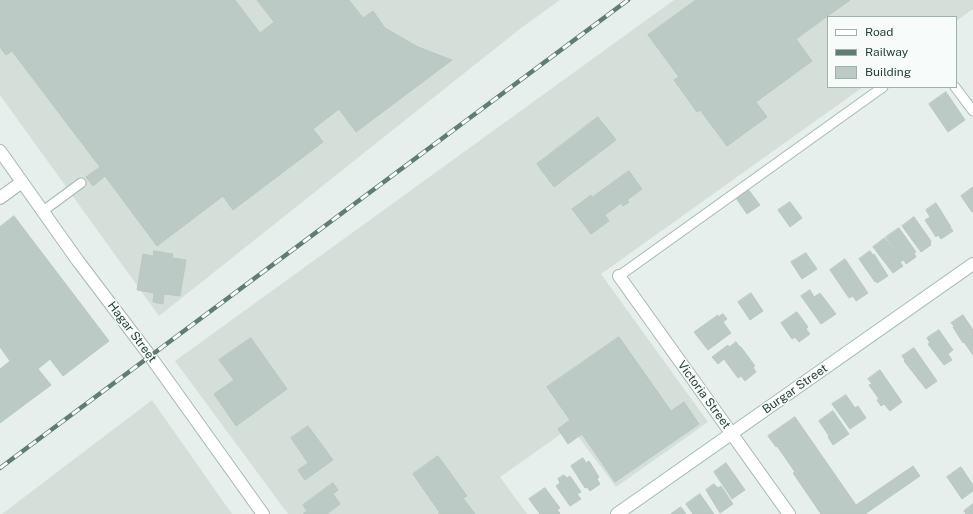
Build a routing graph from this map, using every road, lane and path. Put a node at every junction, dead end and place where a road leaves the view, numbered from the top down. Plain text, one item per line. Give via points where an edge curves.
1 (882, 88) edge
2 (956, 88) edge
3 (973, 111) edge
4 (0, 151) edge
5 (22, 182) junction
6 (81, 183) dead end
7 (0, 198) edge
8 (43, 211) junction
9 (973, 264) edge
10 (619, 276) joint
11 (732, 434) junction
12 (263, 514) edge
13 (617, 514) edge
14 (789, 514) edge

1 - 10 lane
2 - 3 lane
4 - 5 street, Hagar Street
5 - 7 street
5 - 8 street, Hagar Street
6 - 8 lane
8 - 12 street, Hagar Street
9 - 11 street, Burgar Street
10 - 11 street, Victoria Street
11 - 13 street, Burgar Street
11 - 14 street, Victoria Street

